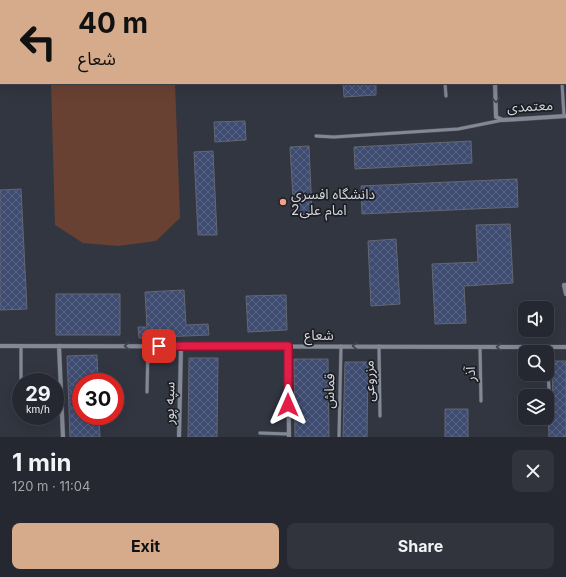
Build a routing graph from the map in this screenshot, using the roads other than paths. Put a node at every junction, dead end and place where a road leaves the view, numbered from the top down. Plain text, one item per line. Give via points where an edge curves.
1 (445, 84) edge
2 (495, 84) edge
3 (562, 84) edge
4 (446, 96) dead end
5 (565, 116) edge
6 (503, 120) junction
7 (316, 136) dead end
8 (565, 285) edge
9 (566, 294) edge
10 (0, 346) edge
11 (21, 346) junction
12 (59, 346) junction
13 (148, 346) junction
14 (181, 346) junction
15 (288, 346) junction
16 (341, 346) junction
17 (379, 346) junction
18 (480, 346) junction
19 (518, 347) edge
20 (554, 347) edge
21 (566, 347) edge
22 (21, 373) edge
23 (549, 381) edge
24 (549, 389) dead end
25 (147, 392) dead end
26 (481, 401) dead end
27 (380, 416) dead end
28 (260, 433) dead end
29 (288, 435) edge
30 (63, 437) edge
31 (179, 437) edge
32 (339, 437) edge

1 - 4 lane
2 -> 6 street, معتمدی via 496,117
3 - 5 lane
5 - 6 street, معتمدی
6 - 7 lane via 458,129
8 - 9 street
10 - 11 street, شعاع
11 - 12 street, شعاع
11 - 22 lane
13 -> 12 street, شعاع
12 - 30 street
13 - 14 street, شعاع
13 - 25 lane
14 - 15 street, شعاع
14 - 31 street, سپه پور
15 - 16 street, شعاع
15 - 29 street
17 -> 16 street, شعاع
16 - 32 lane, قماش
17 - 18 street, شعاع
17 - 27 lane, مزروعی
19 -> 18 street, شعاع
18 - 26 lane, آذر
20 - 21 street, شعاع
23 - 24 lane
28 - 29 lane

